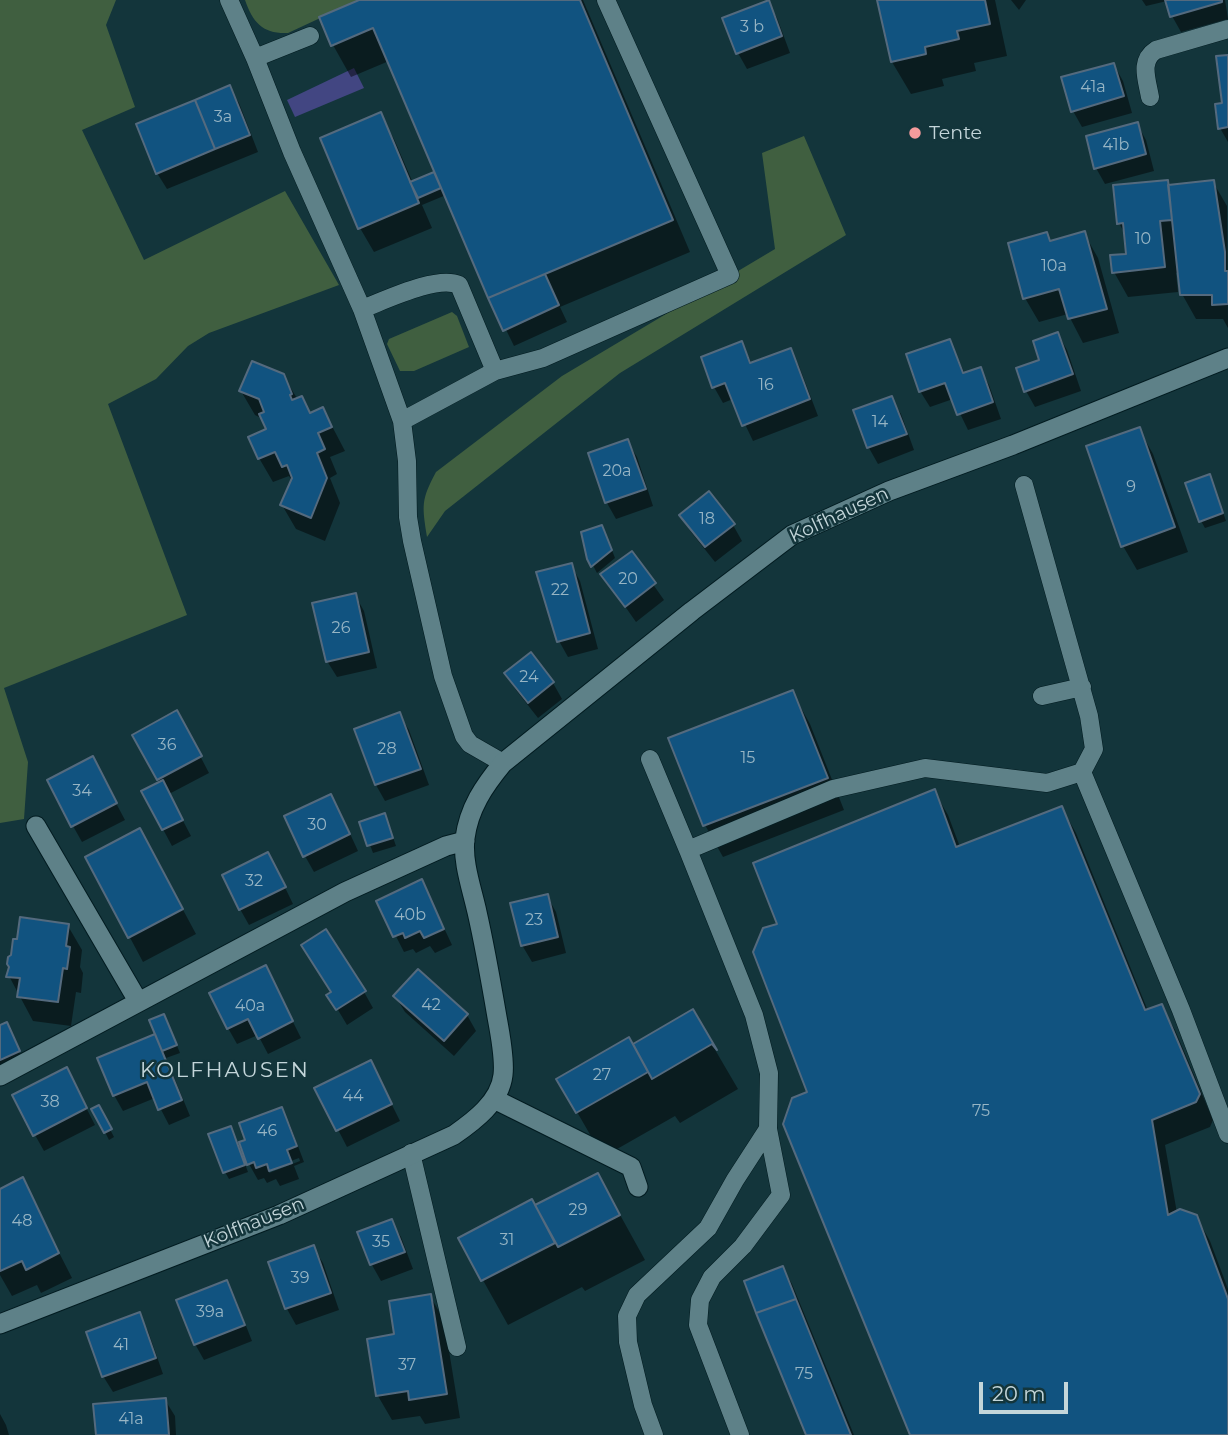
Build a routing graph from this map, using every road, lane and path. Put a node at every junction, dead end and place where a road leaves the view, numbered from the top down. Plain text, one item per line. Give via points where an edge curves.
1 (229, 0) edge
2 (606, 0) edge
3 (1228, 29) edge
4 (310, 36) dead end
5 (255, 58) junction
6 (1150, 97) dead end
7 (362, 309) junction
8 (1228, 358) edge
9 (495, 371) junction
10 (402, 421) junction
11 (1024, 485) dead end
12 (1082, 687) junction
13 (1042, 696) dead end
14 (650, 759) dead end
15 (503, 763) junction
16 (1082, 772) junction
17 (36, 826) dead end
18 (465, 841) junction
19 (688, 850) junction
20 (138, 1002) junction
21 (0, 1076) edge
22 (494, 1099) junction
23 (768, 1129) junction
24 (1228, 1134) edge
25 (411, 1153) junction
26 (638, 1187) dead end
27 (0, 1324) edge
28 (457, 1346) dead end
29 (654, 1435) edge
30 (740, 1435) edge

1 - 5 lane
2 - 9 lane via 730,275 543,358
3 - 6 lane via 1150,54 1145,60
4 - 5 lane
5 - 7 lane
7 - 9 lane via 450,281 458,285
7 - 10 lane
8 - 15 street, Kolfhausen via 889,491 792,535
9 - 10 lane
10 - 15 lane via 408,517 443,676 464,736
11 - 12 lane
12 - 13 lane
12 - 16 lane via 1094,749
14 - 19 lane
15 - 18 street, Kolfhausen via 481,790
16 - 19 lane via 1046,783 925,768 834,789
16 - 24 lane
17 - 20 street
18 - 20 street via 345,892
18 - 22 street, Kolfhausen via 500,1031 503,1076
19 - 23 lane via 754,1015 769,1073
20 - 21 street
22 - 25 street, Kolfhausen via 454,1135
22 - 26 street via 631,1167
23 - 29 lane via 708,1228 637,1295 627,1316 628,1342
23 - 30 lane via 781,1195 743,1246 712,1277 700,1300 698,1325
25 - 27 street, Kolfhausen via 279,1215
25 - 28 lane

